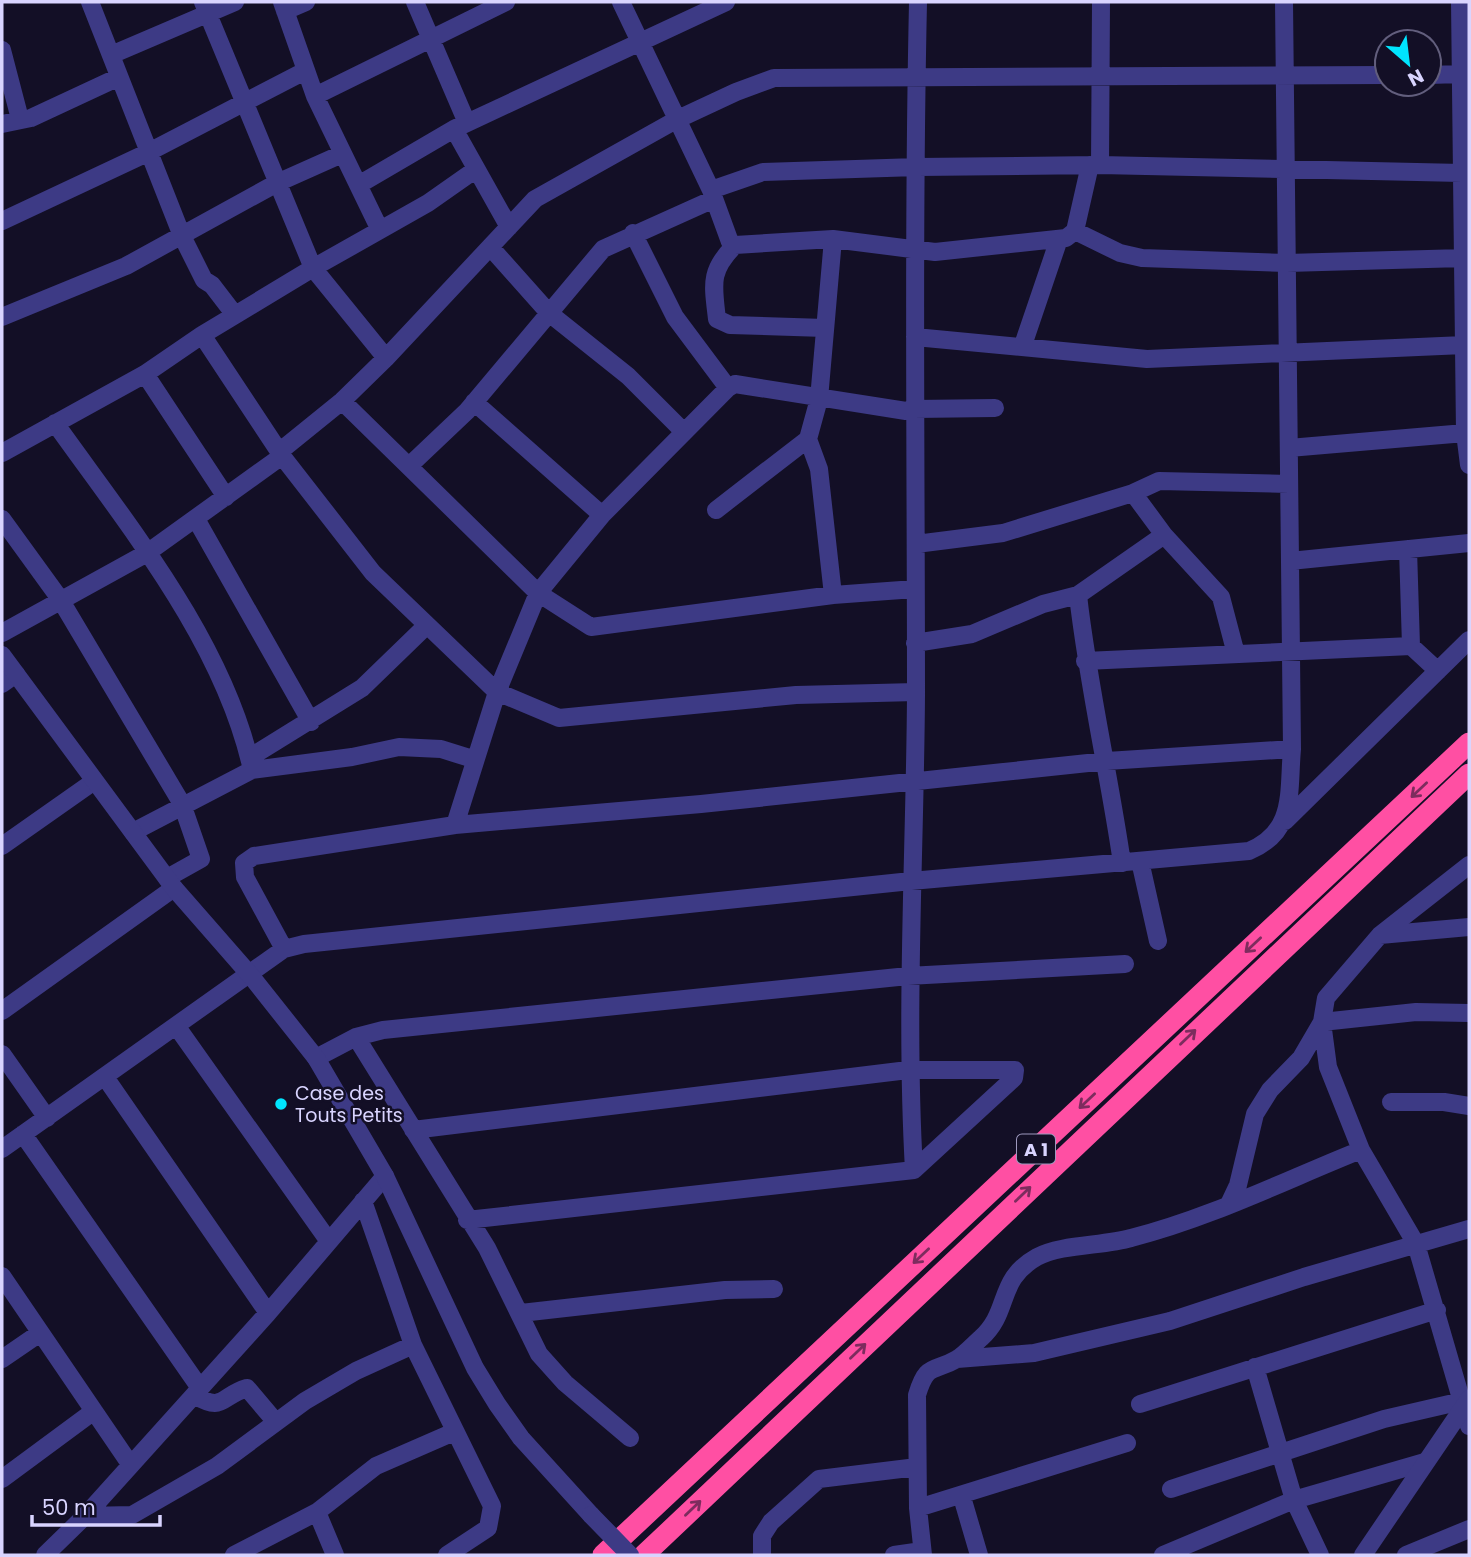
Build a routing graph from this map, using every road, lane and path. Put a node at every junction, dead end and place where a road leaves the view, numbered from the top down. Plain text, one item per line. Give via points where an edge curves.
1 (90, 2) edge
2 (235, 2) edge
3 (306, 2) edge
4 (415, 2) edge
5 (506, 2) edge
6 (621, 2) edge
7 (726, 2) edge
8 (918, 2) edge
9 (1101, 2) edge
10 (1284, 2) edge
11 (1463, 3) edge
12 (284, 6) edge
13 (205, 8) edge
14 (429, 38) junction
15 (641, 44) junction
16 (2, 50) edge
17 (111, 55) junction
18 (305, 71) junction
19 (1461, 74) junction
20 (1373, 75) edge
21 (1443, 75) edge
22 (1101, 76) junction
23 (119, 77) junction
24 (1285, 77) junction
25 (916, 79) junction
26 (314, 96) junction
27 (243, 104) junction
28 (20, 119) junction
29 (676, 120) junction
30 (2, 124) edge
31 (461, 126) junction
32 (147, 153) junction
33 (342, 154) junction
34 (1095, 165) junction
35 (916, 167) junction
36 (1286, 169) junction
37 (475, 170) junction
38 (1462, 173) junction
39 (277, 183) junction
40 (360, 184) junction
41 (712, 194) junction
42 (2, 221) edge
43 (509, 227) junction
44 (379, 228) junction
45 (633, 233) junction
46 (182, 236) junction
47 (1067, 236) junction
48 (833, 239) junction
49 (735, 245) junction
50 (492, 249) junction
51 (916, 249) junction
52 (1463, 258) junction
53 (1287, 263) junction
54 (313, 268) junction
55 (549, 313) junction
56 (235, 315) junction
57 (2, 317) edge
58 (825, 328) junction
59 (202, 335) junction
60 (915, 337) junction
61 (1023, 345) junction
62 (1464, 345) junction
63 (1288, 354) junction
64 (386, 358) junction
65 (145, 374) junction
66 (728, 387) junction
67 (819, 398) junction
68 (342, 401) junction
69 (474, 402) junction
70 (914, 408) junction
71 (995, 408) dead end
72 (55, 423) junction
73 (684, 432) junction
74 (1465, 433) junction
75 (808, 439) junction
76 (1289, 447) junction
77 (2, 453) edge
78 (280, 454) junction
79 (1469, 465) edge
80 (409, 466) junction
81 (1289, 484) junction
82 (1133, 493) junction
83 (226, 497) junction
84 (716, 510) dead end
85 (602, 515) junction
86 (2, 519) edge
87 (196, 519) junction
88 (1164, 535) junction
89 (916, 544) junction
90 (1469, 544) edge
91 (1408, 549) junction
92 (148, 553) junction
93 (1290, 561) junction
94 (915, 589) junction
95 (538, 593) junction
96 (833, 595) junction
97 (1078, 595) junction
98 (60, 599) junction
99 (426, 626) junction
100 (2, 633) edge
101 (1469, 640) edge
102 (915, 643) junction
103 (1411, 646) junction
104 (1291, 651) junction
105 (1236, 654) junction
106 (2, 655) edge
107 (1085, 661) junction
108 (1438, 671) junction
109 (9, 679) edge
110 (497, 692) junction
111 (916, 692) junction
112 (311, 722) junction
113 (1469, 743) edge
114 (1292, 749) junction
115 (473, 759) junction
116 (1107, 761) junction
117 (251, 764) junction
118 (1469, 774) edge
119 (915, 781) junction
120 (93, 782) junction
121 (182, 804) junction
122 (1285, 821) junction
123 (455, 825) junction
124 (133, 832) junction
125 (2, 846) edge
126 (1140, 862) junction
127 (1122, 863) junction
128 (1469, 865) edge
129 (911, 881) junction
130 (170, 883) junction
131 (1469, 927) edge
132 (1380, 935) junction
133 (1157, 941) dead end
134 (284, 949) junction
135 (1125, 964) dead end
136 (251, 976) junction
137 (908, 976) junction
138 (2, 1011) edge
139 (1469, 1013) edge
140 (1322, 1022) junction
141 (177, 1027) junction
142 (356, 1037) junction
143 (2, 1054) edge
144 (316, 1058) junction
145 (908, 1070) junction
146 (105, 1077) junction
147 (1391, 1102) dead end
148 (1469, 1106) edge
149 (47, 1118) junction
150 (413, 1130) junction
151 (23, 1135) junction
152 (2, 1149) edge
153 (1361, 1150) junction
154 (914, 1170) junction
155 (385, 1176) junction
156 (363, 1201) junction
157 (1230, 1202) junction
158 (467, 1220) junction
159 (1469, 1229) edge
160 (328, 1240) junction
161 (1416, 1244) junction
162 (2, 1276) edge
163 (775, 1289) dead end
164 (1437, 1310) junction
165 (268, 1313) junction
166 (521, 1313) junction
167 (40, 1333) junction
168 (413, 1345) junction
169 (2, 1359) edge
170 (957, 1359) junction
171 (1255, 1367) junction
172 (197, 1392) junction
173 (1465, 1402) edge
174 (1140, 1404) dead end
175 (94, 1411) junction
176 (275, 1421) junction
177 (1469, 1426) edge
178 (454, 1432) junction
179 (630, 1438) dead end
180 (1127, 1443) dead end
181 (1282, 1451) junction
182 (1425, 1462) junction
183 (130, 1464) junction
184 (917, 1467) junction
185 (2, 1479) edge
186 (1171, 1489) dead end
187 (962, 1497) junction
188 (1294, 1500) junction
189 (918, 1508) junction
190 (317, 1512) junction
191 (85, 1516) junction
192 (1469, 1529) edge
193 (923, 1553) edge
194 (45, 1555) edge
195 (234, 1555) edge
196 (335, 1555) edge
197 (447, 1555) edge
198 (603, 1555) edge
199 (630, 1555) edge
200 (644, 1555) edge
201 (762, 1555) edge
202 (894, 1555) edge
203 (979, 1555) edge
204 (1163, 1555) edge
205 (1320, 1555) edge
206 (1363, 1555) edge
207 (1406, 1555) edge

1 - 17 street
2 - 13 street
3 - 12 street
4 - 14 street
5 - 14 street
6 - 15 street
7 - 15 street
8 - 25 street
9 - 22 street
10 - 24 street
11 - 19 street
12 - 18 street
13 - 17 street
13 - 27 street
14 - 26 street
14 - 31 street
15 - 29 street
15 - 31 street
16 - 28 street
17 - 23 street
18 - 26 street
18 - 27 street
19 - 21 street
19 - 38 street
20 - 24 street
22 - 24 street
22 - 25 street
22 - 34 street
23 - 28 street
23 - 32 street
24 - 36 street
25 - 29 street via 774,78
25 - 35 street
26 - 33 street
27 - 32 street
27 - 39 street
28 - 30 street
29 - 41 street
29 - 43 street via 557,185
31 - 37 street
31 - 40 street
32 - 42 street
32 - 46 street
33 - 39 street
33 - 40 street
34 - 35 street
34 - 36 street
34 - 47 street
35 - 41 street via 763,172
35 - 51 street
36 - 38 street
36 - 53 street
37 - 43 street
37 - 44 street via 428,203
38 - 52 street
39 - 46 street
39 - 54 street
40 - 44 street
41 - 45 street
41 - 49 street
43 - 50 street
44 - 54 street
45 - 55 street via 603,249
45 - 66 street via 664,298
46 - 56 street via 204,280
46 - 57 street via 126,266
47 - 51 street via 935,252
47 - 53 street via 1142,258
47 - 61 street
48 - 49 street
48 - 51 street
48 - 58 street
49 - 58 street via 718,263 713,290 717,318 730,325
50 - 55 street
50 - 64 street
51 - 60 street
52 - 53 street
52 - 62 street
53 - 63 street
54 - 56 street
54 - 64 street
55 - 69 street
55 - 73 street via 628,376
56 - 59 street
58 - 67 street
59 - 65 street
59 - 78 street
60 - 61 street
60 - 70 street
61 - 63 street via 1147,359
62 - 63 street
62 - 74 street
63 - 76 street
64 - 68 street
65 - 72 street
65 - 83 street
66 - 67 street via 735,384
66 - 73 street
67 - 70 street via 906,411
67 - 75 street
68 - 78 street
68 - 80 street
69 - 80 street
69 - 85 street
70 - 71 street
70 - 89 street
72 - 77 street
72 - 92 street
73 - 85 street
74 - 76 street
74 - 79 street
75 - 84 street
75 - 96 street via 819,469
76 - 81 street
78 - 83 street
78 - 99 street via 373,573
80 - 95 street
81 - 82 street via 1187,479 1159,481
81 - 93 street
82 - 88 street
82 - 89 street via 1003,533
83 - 87 street
85 - 95 street
86 - 98 street
87 - 92 street
87 - 112 street
88 - 97 street
88 - 105 street via 1221,597
89 - 94 street
90 - 91 street
91 - 93 street
91 - 103 street
92 - 98 street
92 - 117 street via 198,632
93 - 104 street
94 - 96 street
94 - 102 street
95 - 96 street via 591,627
95 - 110 street
97 - 102 street via 1032,608 972,634
97 - 107 street
98 - 100 street
98 - 121 street
99 - 110 street
99 - 112 street via 362,688
101 - 108 street
102 - 111 street
103 - 104 street
103 - 108 street
104 - 105 street
104 - 114 street
105 - 107 street
106 - 109 street
107 - 116 street
108 - 122 street
109 - 120 street
110 - 111 street via 559,718 796,695
110 - 115 street
111 - 119 street
112 - 117 street
113 -> 198 highway, A 1
114 - 116 street
114 - 122 street
115 - 117 street via 441,749 399,747 352,757
115 - 123 street
116 - 119 street
116 - 127 street
117 - 121 street
200 -> 118 highway, A 1
119 - 123 street
119 - 129 street
120 - 124 street
120 - 125 street
121 - 124 street
121 - 130 street via 201,859
122 - 126 street via 1273,836 1248,851
123 - 134 street via 247,860 242,868 245,877
124 - 130 street
126 - 127 street
126 - 133 street
127 - 129 street
128 - 132 street
129 - 134 street
129 - 137 street
130 - 136 street
130 - 138 street
131 - 132 street
132 - 140 street via 1326,998
134 - 136 street
135 - 137 street
136 - 141 street
136 - 144 street
137 - 142 street via 383,1030
137 - 145 street
139 - 140 street via 1416,1012
140 - 153 street via 1328,1067
140 - 157 street via 1255,1114
141 - 146 street
141 - 160 street
142 - 144 street
142 - 150 street
143 - 149 street
144 - 155 street
145 - 150 street
145 - 154 street
145 - 154 street via 1015,1070 1016,1074
146 - 149 street
146 - 165 street
147 - 148 street
149 - 151 street
150 - 158 street
151 - 152 street
151 - 172 street
153 - 157 street
153 - 161 street
154 - 158 street
155 - 156 street
155 - 199 street, bridge via 491,1395 521,1438
156 - 160 street
156 - 168 street
157 - 170 street via 1130,1239 1039,1256 1006,1287 998,1319
158 - 166 street
159 - 161 street
160 - 165 street
161 - 164 street
161 - 170 street via 1170,1321 1034,1353
162 - 167 street
163 - 166 street via 725,1290
164 - 171 street
164 - 173 street
165 - 172 street
166 - 179 street via 539,1354 565,1383
167 - 169 street
167 - 175 street
168 - 176 street via 356,1371
168 - 178 street
170 - 184 street via 922,1377 917,1395
171 - 174 street
171 - 181 street
172 - 176 street via 209,1405 218,1405 247,1388
172 - 183 street
173 - 177 street
173 - 181 street via 1384,1419
173 - 182 street
175 - 183 street
175 - 185 street
176 - 191 street via 217,1466 132,1515
178 - 190 street via 376,1466
178 - 197 street via 490,1499 493,1514 488,1528
180 - 187 street
181 - 186 street
181 - 188 street
182 - 188 street
182 - 206 street
183 - 191 street
184 - 189 street
184 - 201 street via 819,1479 771,1522 762,1536
187 - 189 street
187 - 203 street
188 - 204 street
188 - 205 street
189 - 193 street
190 - 195 street
190 - 196 street
191 - 194 street
192 - 207 street
193 - 202 street

